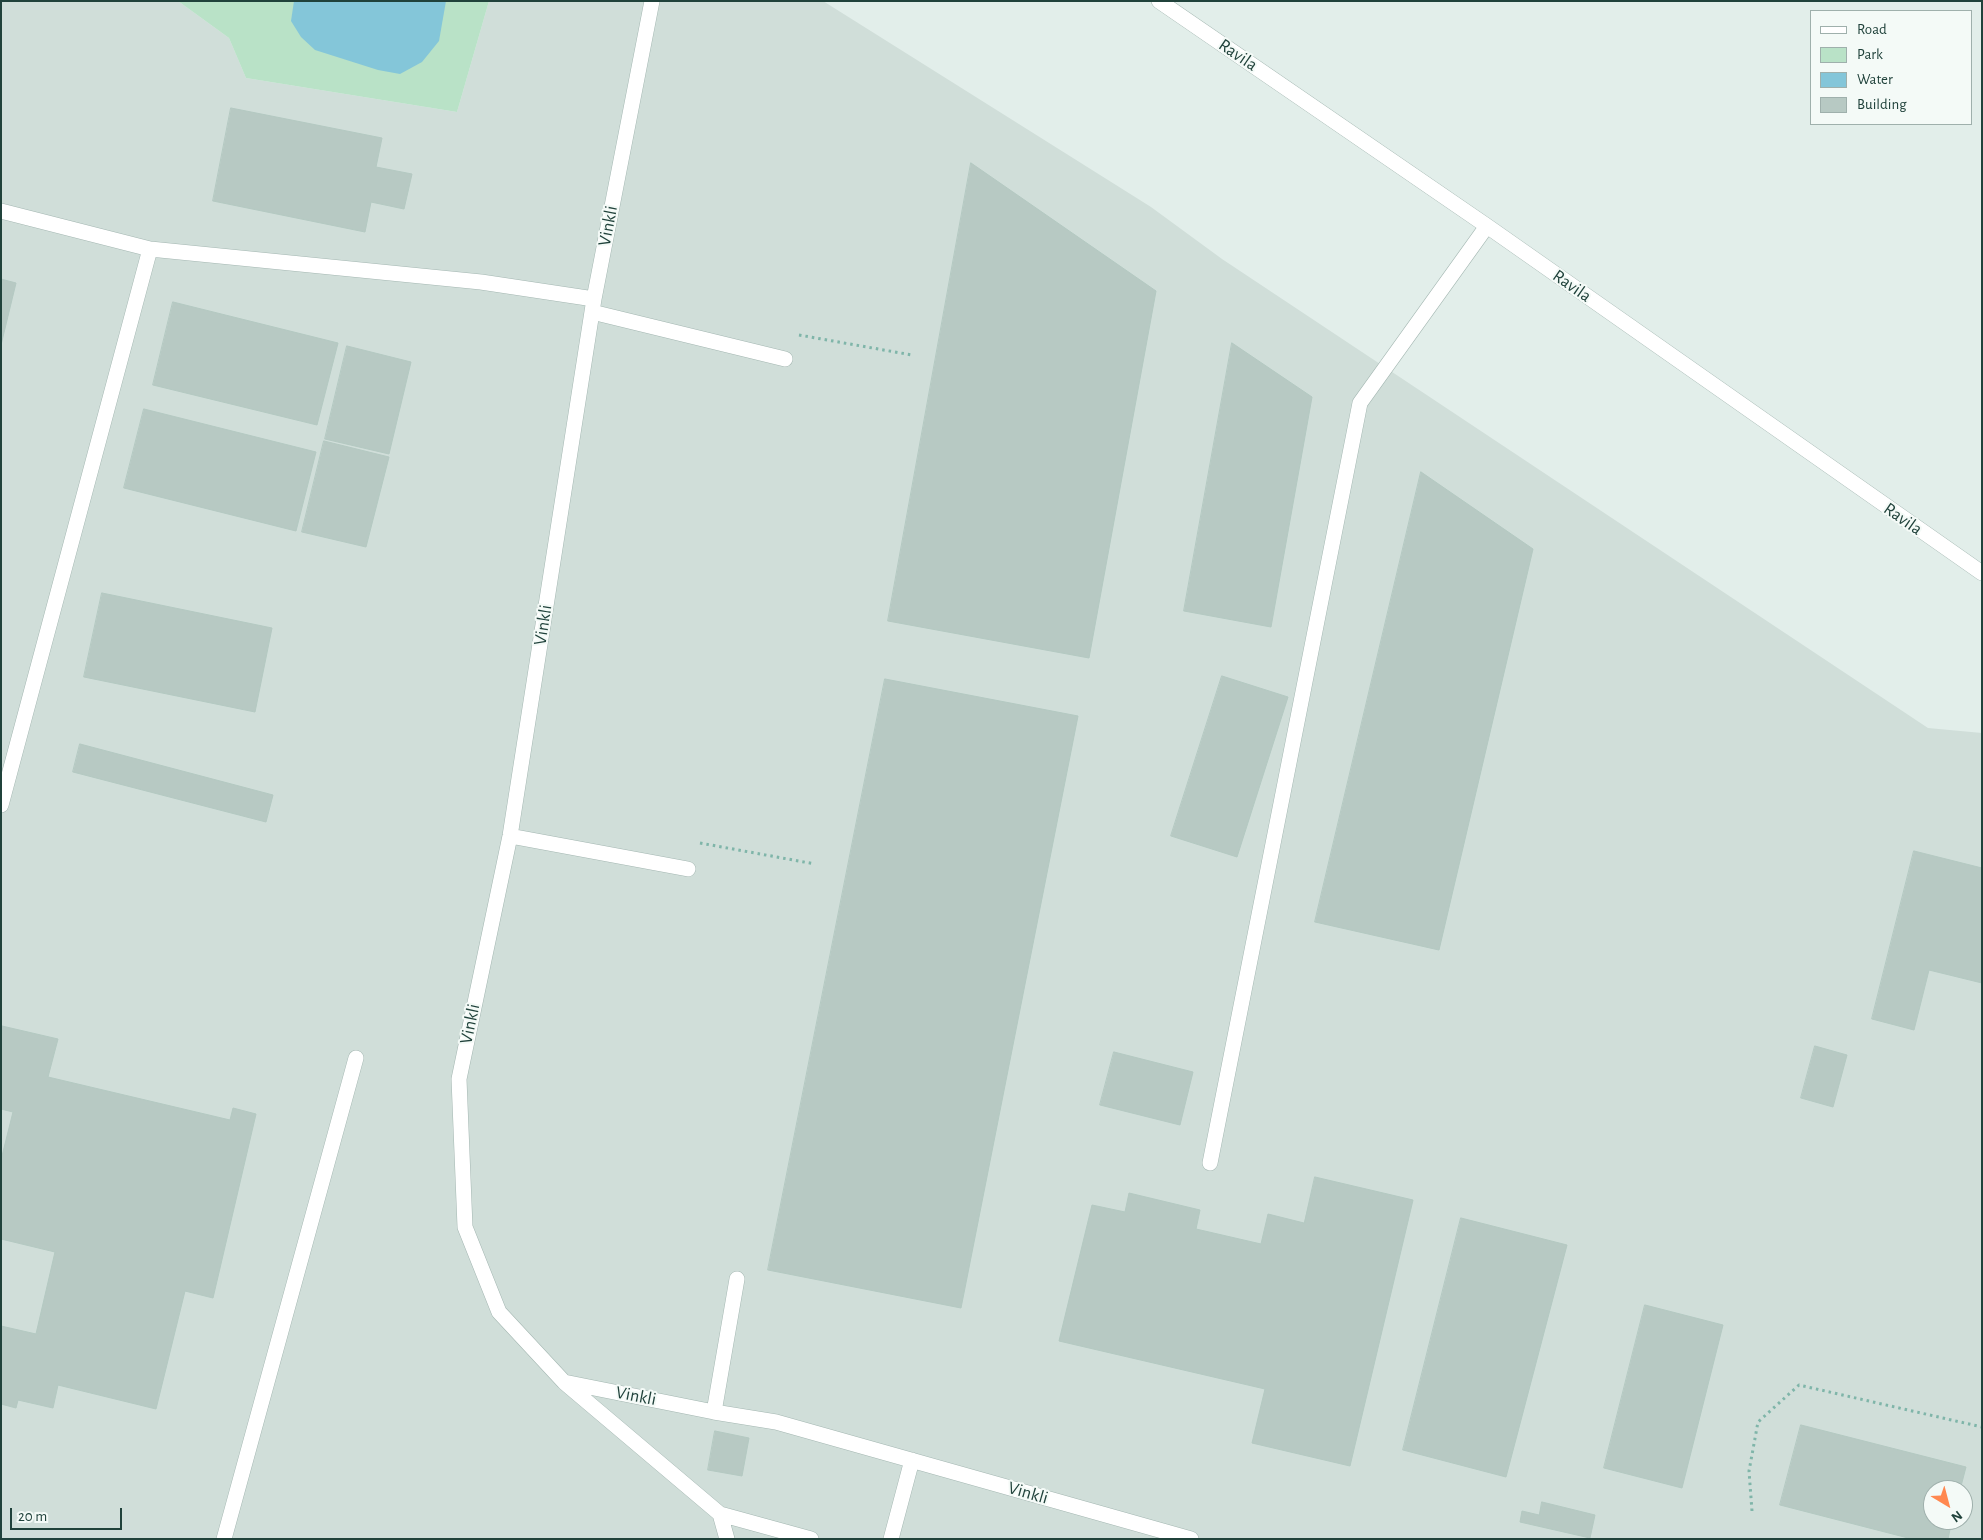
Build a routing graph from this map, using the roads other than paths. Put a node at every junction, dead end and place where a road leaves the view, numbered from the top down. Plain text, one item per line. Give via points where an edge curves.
1 (652, 1) edge
2 (1159, 1) edge
3 (1, 211) edge
4 (1487, 226) junction
5 (150, 249) junction
6 (593, 306) junction
7 (785, 359) dead end
8 (1982, 573) edge
9 (1, 806) edge
10 (510, 836) junction
11 (688, 869) dead end
12 (356, 1058) dead end
13 (1210, 1163) dead end
14 (737, 1279) dead end
15 (564, 1382) junction
16 (714, 1412) junction
17 (912, 1460) junction
18 (720, 1514) junction
19 (224, 1539) edge
20 (728, 1539) edge
21 (811, 1539) edge
22 (891, 1539) edge
23 (1191, 1539) edge

1 - 6 street, Vinkli
2 - 4 street, Ravila
3 - 5 street
4 - 8 street, Ravila
4 - 13 street via 1360,403
5 - 6 street via 481,282
5 - 9 street
6 - 7 street
6 - 10 street, Vinkli
10 - 11 street
10 - 15 street, Vinkli via 459,1079 465,1227 499,1312
12 - 19 street
14 - 16 street
15 - 16 street, Vinkli
15 - 18 street
16 - 17 street, Vinkli via 776,1422
17 - 22 street
17 - 23 street, Vinkli
18 - 20 street
18 - 21 street

